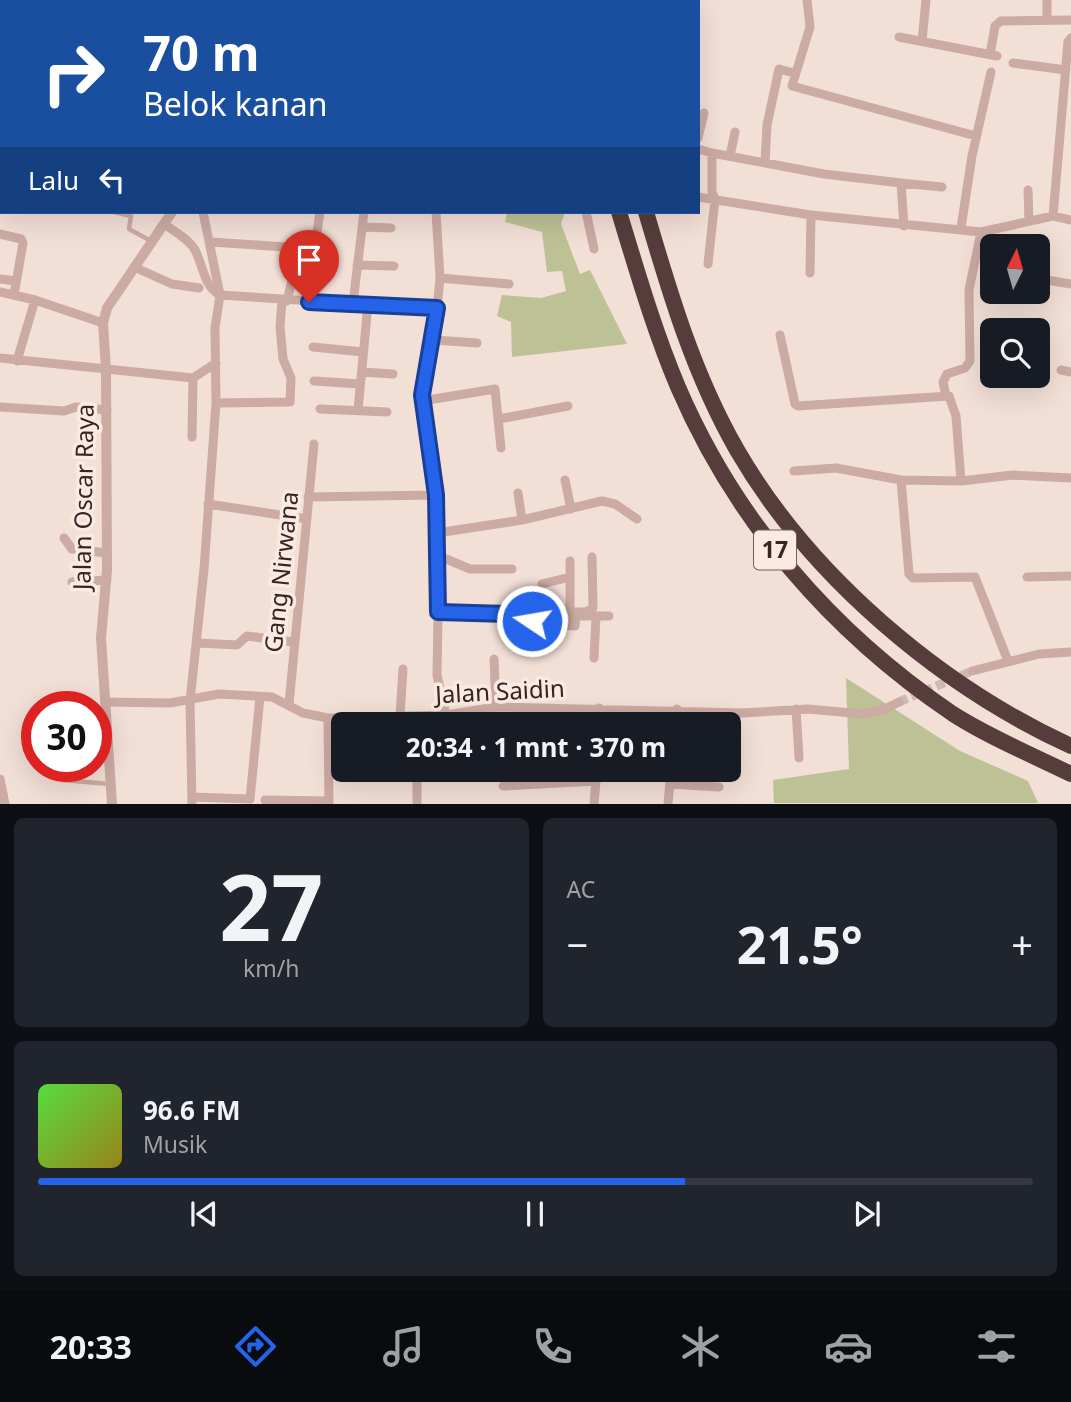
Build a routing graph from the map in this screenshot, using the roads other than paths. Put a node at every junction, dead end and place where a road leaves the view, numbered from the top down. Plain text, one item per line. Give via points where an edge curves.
1 (807, 0) edge
2 (926, 0) edge
3 (1047, 0) edge
4 (1047, 20) junction
5 (1071, 20) edge
6 (899, 37) dead end
7 (1071, 38) edge
8 (922, 41) junction
9 (1013, 63) dead end
10 (991, 72) dead end
11 (794, 73) junction
12 (1068, 76) edge
13 (704, 113) dead end
14 (700, 130) edge
15 (735, 132) dead end
16 (976, 136) junction
17 (700, 150) edge
18 (712, 153) junction
19 (730, 156) junction
20 (765, 163) junction
21 (901, 183) junction
22 (942, 187) dead end
23 (1028, 190) dead end
24 (700, 197) edge
25 (715, 199) junction
26 (122, 214) edge
27 (169, 214) edge
28 (204, 214) edge
29 (320, 214) edge
30 (365, 214) edge
31 (436, 214) edge
32 (586, 214) edge
33 (620, 214) edge
34 (647, 214) edge
35 (811, 215) junction
36 (1053, 216) junction
37 (1029, 220) junction
38 (1071, 220) edge
39 (164, 224) junction
40 (904, 226) junction
41 (362, 227) junction
42 (391, 228) dead end
43 (961, 228) junction
44 (981, 232) junction
45 (0, 234) edge
46 (152, 241) junction
47 (211, 242) junction
48 (286, 247) dead end
49 (594, 249) dead end
50 (708, 264) dead end
51 (357, 265) junction
52 (394, 266) dead end
53 (134, 267) junction
54 (810, 273) dead end
55 (440, 278) junction
56 (0, 279) edge
57 (16, 281) junction
58 (1050, 281) edge
59 (509, 284) dead end
60 (1071, 284) edge
61 (199, 288) dead end
62 (0, 292) edge
63 (13, 295) junction
64 (220, 295) junction
65 (35, 300) junction
66 (285, 301) junction
67 (353, 303) junction
68 (368, 304) junction
69 (395, 306) joint
70 (437, 308) junction
71 (103, 323) junction
72 (780, 335) dead end
73 (434, 340) junction
74 (477, 343) dead end
75 (313, 347) dead end
76 (363, 352) junction
77 (0, 358) edge
78 (17, 360) junction
79 (216, 363) junction
80 (106, 369) junction
81 (362, 372) junction
82 (393, 374) dead end
83 (194, 378) junction
84 (314, 381) dead end
85 (360, 384) junction
86 (946, 396) junction
87 (422, 401) junction
88 (216, 404) junction
89 (568, 405) dead end
90 (0, 407) edge
91 (320, 409) dead end
92 (107, 410) junction
93 (358, 410) junction
94 (387, 412) dead end
95 (499, 419) junction
96 (192, 437) dead end
97 (314, 444) dead end
98 (501, 448) dead end
99 (794, 471) dead end
100 (1071, 478) edge
101 (565, 480) dead end
102 (901, 480) junction
103 (961, 481) junction
104 (517, 493) dead end
105 (436, 495) junction
106 (308, 497) junction
107 (208, 504) junction
108 (571, 509) junction
109 (307, 519) junction
110 (637, 519) dead end
111 (522, 520) junction
112 (437, 533) junction
113 (64, 538) dead end
114 (107, 554) junction
115 (439, 556) junction
116 (592, 557) dead end
117 (570, 561) dead end
118 (512, 569) dead end
119 (1071, 576) edge
120 (570, 577) junction
121 (1027, 577) dead end
122 (107, 580) junction
123 (72, 582) dead end
124 (542, 584) dead end
125 (438, 612) junction
126 (570, 612) junction
127 (596, 616) junction
128 (609, 616) dead end
129 (568, 625) junction
130 (293, 642) junction
131 (198, 643) junction
132 (1071, 652) edge
133 (594, 658) dead end
134 (494, 659) dead end
135 (1008, 661) junction
136 (402, 669) dead end
137 (972, 671) tunnel mouth
138 (105, 691) edge
139 (260, 696) junction
140 (190, 701) junction
141 (112, 702) edge
142 (899, 702) tunnel mouth
143 (289, 704) junction
144 (496, 707) junction
145 (599, 708) junction
146 (677, 709) junction
147 (796, 709) junction
148 (400, 712) edge
149 (445, 712) edge
150 (465, 712) edge
151 (599, 712) edge
152 (677, 712) edge
153 (328, 718) junction
154 (331, 718) edge
155 (1071, 746) edge
156 (799, 758) dead end
157 (1071, 774) edge
158 (0, 779) edge
159 (87, 782) edge
160 (417, 782) edge
161 (577, 782) edge
162 (596, 782) edge
163 (112, 784) joint
164 (670, 784) joint
165 (503, 786) dead end
166 (719, 787) dead end
167 (192, 800) edge
168 (265, 800) dead end
169 (329, 802) edge
170 (5, 803) edge
171 (112, 803) edge
172 (417, 803) edge
173 (594, 803) edge
174 (668, 803) edge

1 - 11 street via 807,45
2 - 8 street
3 - 4 street
4 - 5 street
4 - 8 street via 1001,21 995,26 993,55
6 - 8 street
7 - 12 street
9 - 12 street
10 - 16 street
11 - 16 street via 792,86
11 - 20 street via 779,69 767,125
12 - 36 street
13 - 14 street
15 - 19 street
16 - 43 street
17 - 18 street
18 - 19 street
18 - 25 street
19 - 20 street
20 - 21 street
21 - 22 street
21 - 40 street
23 - 37 street
24 - 25 street
25 - 35 street
25 - 50 street
26 - 46 lane via 131,216 129,229
27 - 39 street, Jalan Oscar Raya
28 - 47 street
29 - 66 street via 316,239 295,268
30 - 41 street
31 - 55 street
32 - 49 street
33 - 157 highway, 17 via 679,389 721,469 766,539 824,610 880,659 955,715
34 - 155 highway, 17 via 671,300 703,382 738,451 785,519 844,586 896,635 965,688
35 - 40 street
35 - 54 street
36 - 37 street
36 - 38 street
37 - 44 street
39 - 46 street, Jalan Oscar Raya
39 - 64 street via 194,248 208,282
40 - 43 street
41 - 42 street
41 - 51 street
43 - 44 street
44 - 86 street via 968,289 970,362 947,374 943,382
45 - 57 street via 22,239
46 - 53 street, Jalan Oscar Raya
47 - 48 street
47 - 64 street
51 - 52 street
51 - 67 street
53 - 61 street via 172,284
53 - 71 street, Jalan Oscar Raya via 107,308
55 - 59 street
55 - 70 street
56 - 57 street
57 - 63 street
58 - 60 street
62 - 63 street
63 - 65 street
64 - 66 street
64 - 79 street
65 - 71 street
65 - 78 street
66 - 67 street
66 - 88 street via 280,327 283,359 291,374 290,402
67 - 68 street
68 - 69 street
68 - 76 street
69 - 70 lane
70 - 73 street
71 - 80 street, Jalan Oscar Raya
72 - 86 street via 798,406
73 - 74 street
73 - 87 street
75 - 76 street
76 - 81 street
77 - 78 street
78 - 80 street
79 - 83 street
79 - 88 street
80 - 83 street
80 - 92 street, Jalan Oscar Raya
81 - 82 street
81 - 85 street
83 - 96 street
84 - 85 street
85 - 93 street
86 - 103 street via 954,404
87 - 95 street via 494,388
87 - 105 street
88 - 107 street
89 - 95 street
90 - 92 street
91 - 93 street
92 - 114 street, Jalan Oscar Raya
93 - 94 street
95 - 98 street
97 - 106 street, Gang Nirwana
99 - 102 street via 836,468
100 - 103 street via 1013,475
101 - 108 street
102 - 103 street
102 - 135 street via 909,574 913,578 975,577
104 - 111 street
105 - 106 street
105 - 112 street
106 - 109 street, Gang Nirwana
107 - 109 street
107 - 131 street
108 - 110 street via 608,502
108 - 111 street
109 - 130 street, Gang Nirwana
111 - 112 street
112 - 115 street
113 - 114 street via 72,549
114 - 122 street, Jalan Oscar Raya
115 - 118 street via 470,569
115 - 125 street
116 - 126 street via 592,609
117 - 120 street
119 - 121 street
120 - 124 street
120 - 126 street
122 - 123 street
122 - 138 street, Jalan Oscar Raya via 101,638
125 - 129 street via 508,614
125 - 149 street via 437,675
126 - 129 street
127 - 128 street
127 - 129 street via 576,616 576,626
127 - 133 street
130 - 131 street via 247,636 237,645
130 - 143 street, Gang Nirwana
131 - 140 street
132 - 135 street
134 - 144 street
135 - 137 street
136 - 148 street
139 - 140 street, Jalan Saidin via 219,694
139 - 143 street, Jalan Saidin
139 - 167 street via 250,799
140 - 141 street, Jalan Saidin
140 - 167 street
142 - 147 street, Jalan Saidin via 863,713
143 - 153 street, Jalan Saidin via 303,713
144 - 145 street, Jalan Saidin
144 - 150 street, Jalan Saidin
145 - 146 street, Jalan Saidin
145 - 151 street
146 - 147 street, Jalan Saidin via 743,713
146 - 152 street
147 - 156 street
153 - 154 street, Jalan Saidin
153 - 169 street
158 - 170 street
159 - 163 lane
160 - 172 street
161 - 165 street
162 - 173 street
163 - 171 street, Jalan Oscar Raya
164 - 166 street
164 - 174 street
168 - 169 street

